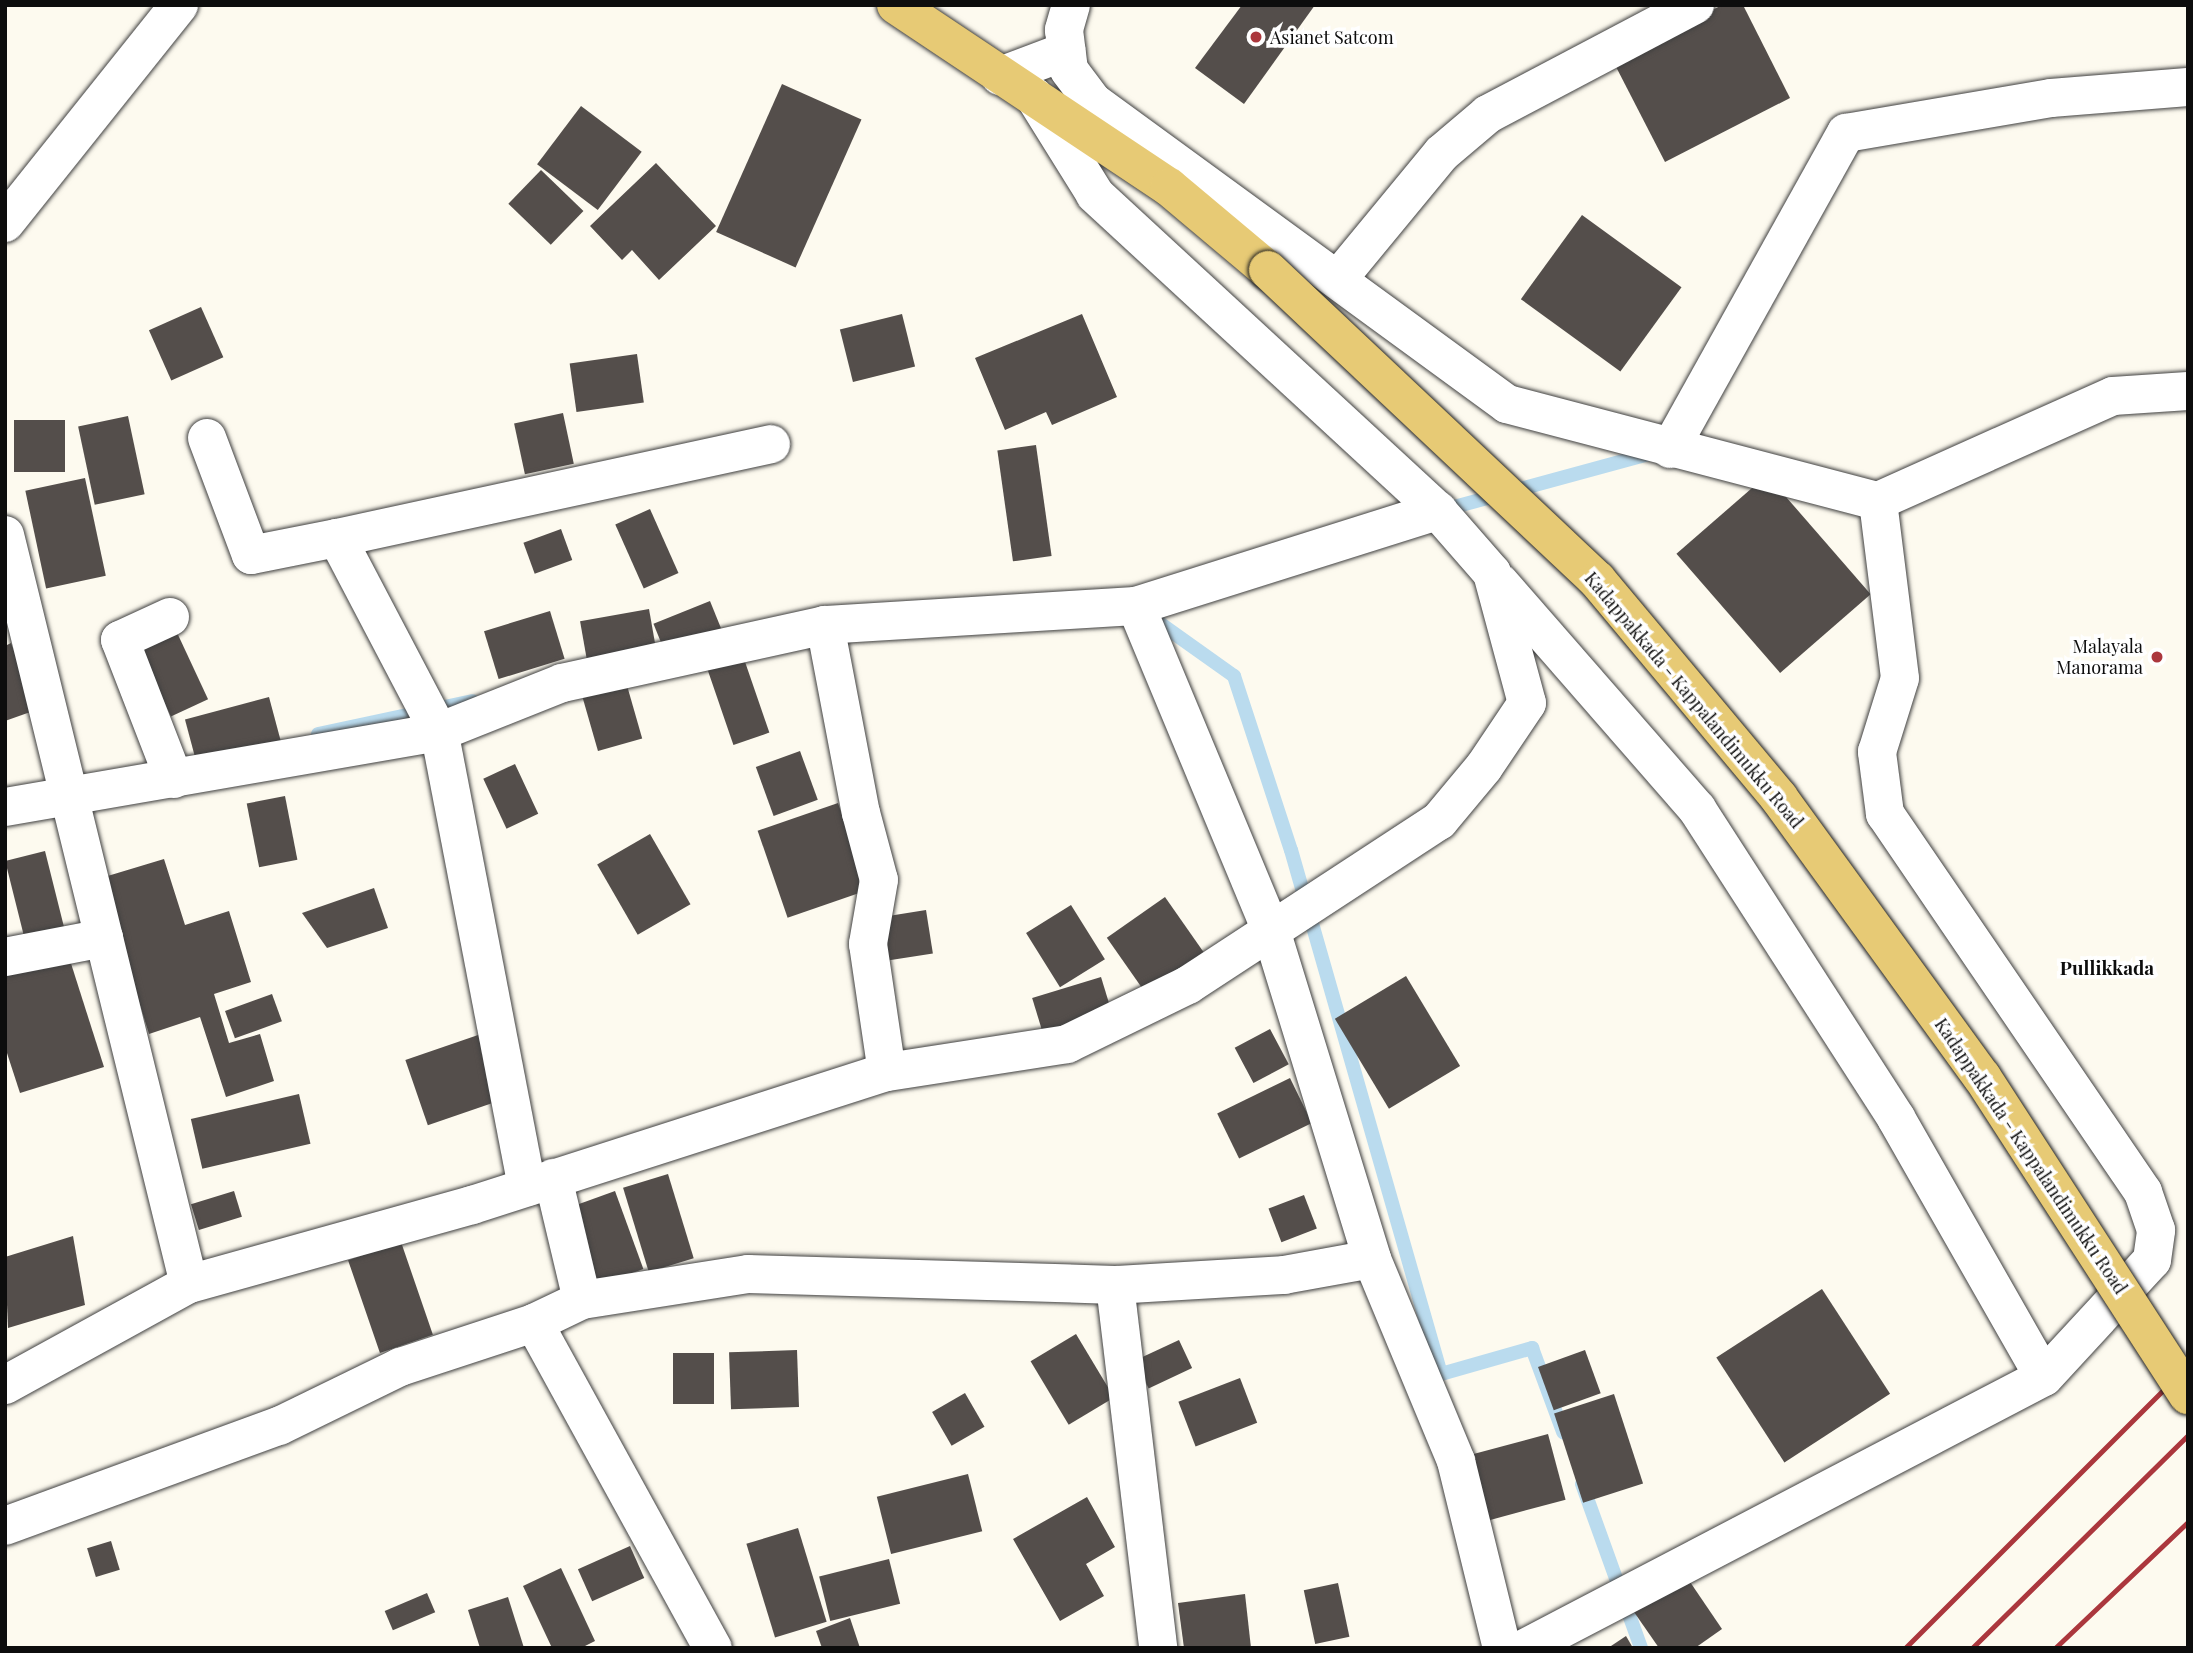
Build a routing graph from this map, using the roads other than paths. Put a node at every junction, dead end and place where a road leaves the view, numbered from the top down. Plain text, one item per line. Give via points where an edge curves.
1 (179, 5) edge
2 (896, 5) edge
3 (1071, 5) edge
4 (1695, 5) edge
5 (1066, 51) junction
6 (1000, 76) junction
7 (2188, 86) edge
8 (1034, 96) junction
9 (5, 223) edge
10 (1338, 279) junction
11 (2188, 391) edge
12 (207, 438) dead end
13 (771, 444) dead end
14 (1670, 449) junction
15 (1878, 501) junction
16 (1438, 511) junction
17 (5, 535) edge
18 (337, 538) junction
19 (1492, 573) junction
20 (1136, 606) junction
21 (170, 617) dead end
22 (14, 625) edge
23 (825, 625) junction
24 (439, 732) junction
25 (174, 779) junction
26 (66, 795) junction
27 (5, 807) edge
28 (1270, 930) junction
29 (104, 937) junction
30 (5, 957) edge
31 (887, 1072) junction
32 (540, 1183) junction
33 (1372, 1259) junction
34 (189, 1284) junction
35 (1115, 1285) junction
36 (583, 1300) junction
37 (534, 1323) junction
38 (2044, 1377) junction
39 (5, 1385) edge
40 (2188, 1395) edge
41 (5, 1526) edge
42 (713, 1648) edge
43 (1158, 1648) edge
44 (1502, 1648) edge
45 (1525, 1648) edge

1 - 9 street
2 - 6 main road, Kadappakkada - Kappalandimukku Road
3 - 5 street via 1064,30
4 - 10 street via 1488,114 1443,153
5 - 6 street
5 - 10 street via 1069,70 1093,101
6 - 8 main road, Kadappakkada - Kappalandimukku Road
7 - 14 street via 2051,98 1846,133
8 - 16 street via 1095,194
8 - 40 main road, Kadappakkada - Kappalandimukku Road, bridge via 1169,187 1268,270 1597,580 1779,798 1982,1077
10 - 14 street via 1507,404
11 - 15 street via 2113,396
12 - 18 street via 251,555
13 - 18 street
14 - 15 street
15 - 38 street via 1900,678 1877,752 1885,814 2143,1192 2156,1230 2152,1260
16 - 19 street
16 - 20 street
17 - 22 street
18 - 24 street
19 - 28 street via 1527,703 1439,821
19 - 38 street via 1697,809 1896,1118
20 - 23 street
20 - 28 street
21 - 25 street via 120,640
22 - 26 street
23 - 24 street via 562,683
23 - 31 street via 860,813 879,880 868,944
24 - 25 street
24 - 32 street
25 - 26 street
26 - 27 street
26 - 29 street
28 - 31 street via 1188,985 1068,1044
28 - 33 street
29 - 30 street
29 - 34 street
31 - 32 street
32 - 34 street
32 - 36 street
33 - 35 street via 1284,1275
33 - 44 street via 1456,1461
34 - 39 street
35 - 36 street via 889,1282 748,1274
35 - 43 street
36 - 37 street
37 - 41 street via 400,1367 279,1426
37 - 42 street
38 - 45 street

